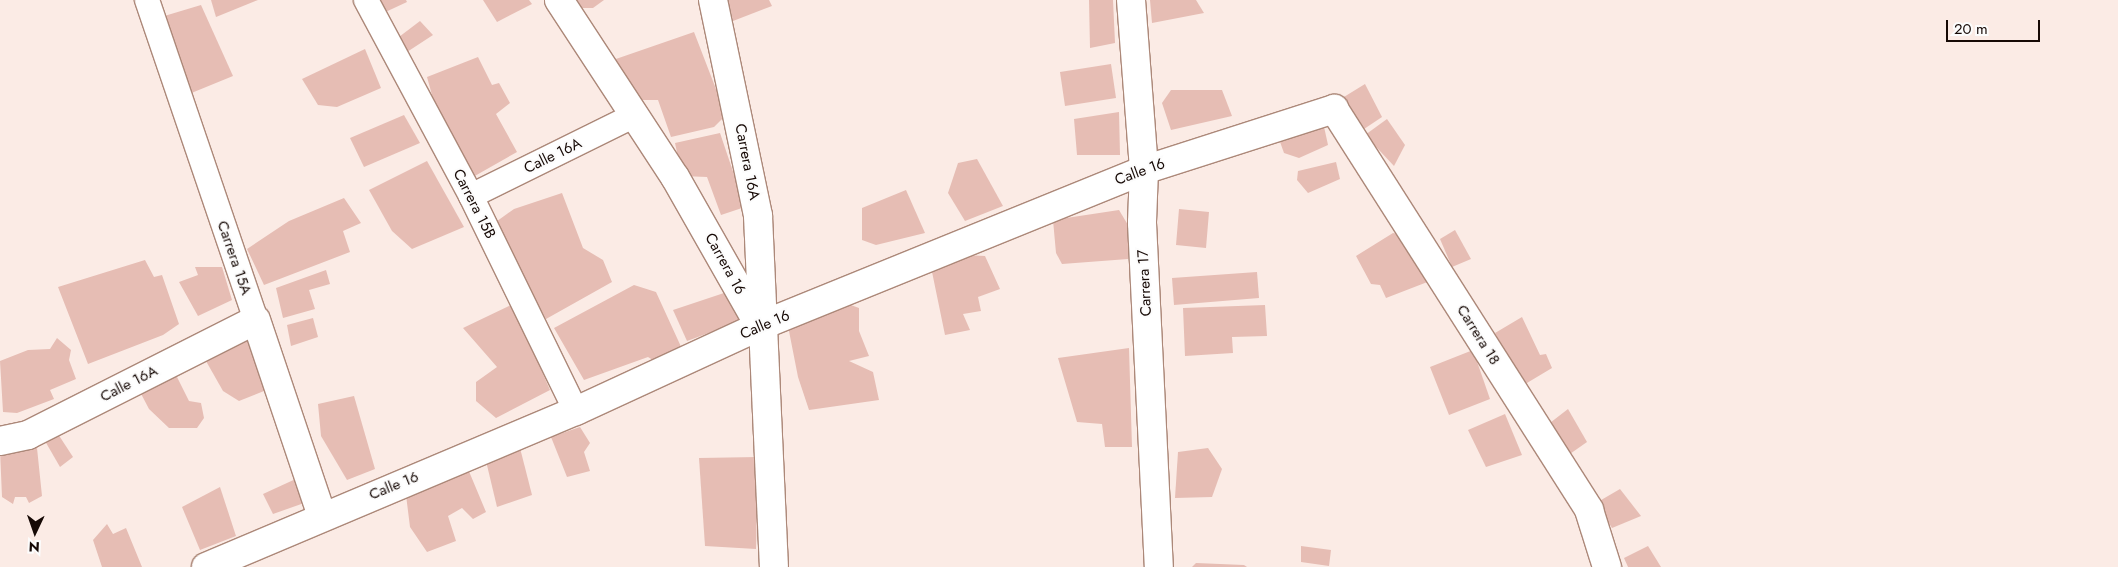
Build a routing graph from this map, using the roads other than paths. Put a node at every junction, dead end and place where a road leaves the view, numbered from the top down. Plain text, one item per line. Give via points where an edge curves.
1 (147, 0) edge
2 (366, 0) edge
3 (559, 0) edge
4 (713, 0) edge
5 (1131, 0) edge
6 (1334, 109) joint
7 (635, 115) junction
8 (1144, 170) junction
9 (471, 196) junction
10 (256, 320) junction
11 (760, 326) junction
12 (576, 412) junction
13 (0, 441) edge
14 (322, 516) junction
15 (206, 567) edge
16 (774, 567) edge
17 (1159, 567) edge
18 (1607, 567) edge

1 - 10 street, Carrera 15A
2 - 9 street, Carrera 15B
3 - 7 street, Carrera 16
4 - 11 street, Carrera 16A via 758,216
5 - 8 street, Carrera 17
6 - 8 street, Calle 16
6 - 18 street, Carrera 18 via 1589,510
7 - 9 street, Calle 16A
7 - 11 street, Carrera 16 via 675,176
8 - 11 street, Calle 16
8 - 17 street, Carrera 17 via 1143,233
9 - 12 street, Carrera 15B
10 - 13 street, Calle 16A via 28,435
10 - 14 street, Carrera 15A
11 - 12 street, Calle 16
11 - 16 street, Carrera 16 via 772,478
12 - 14 street, Calle 16
14 - 15 street, Calle 16

